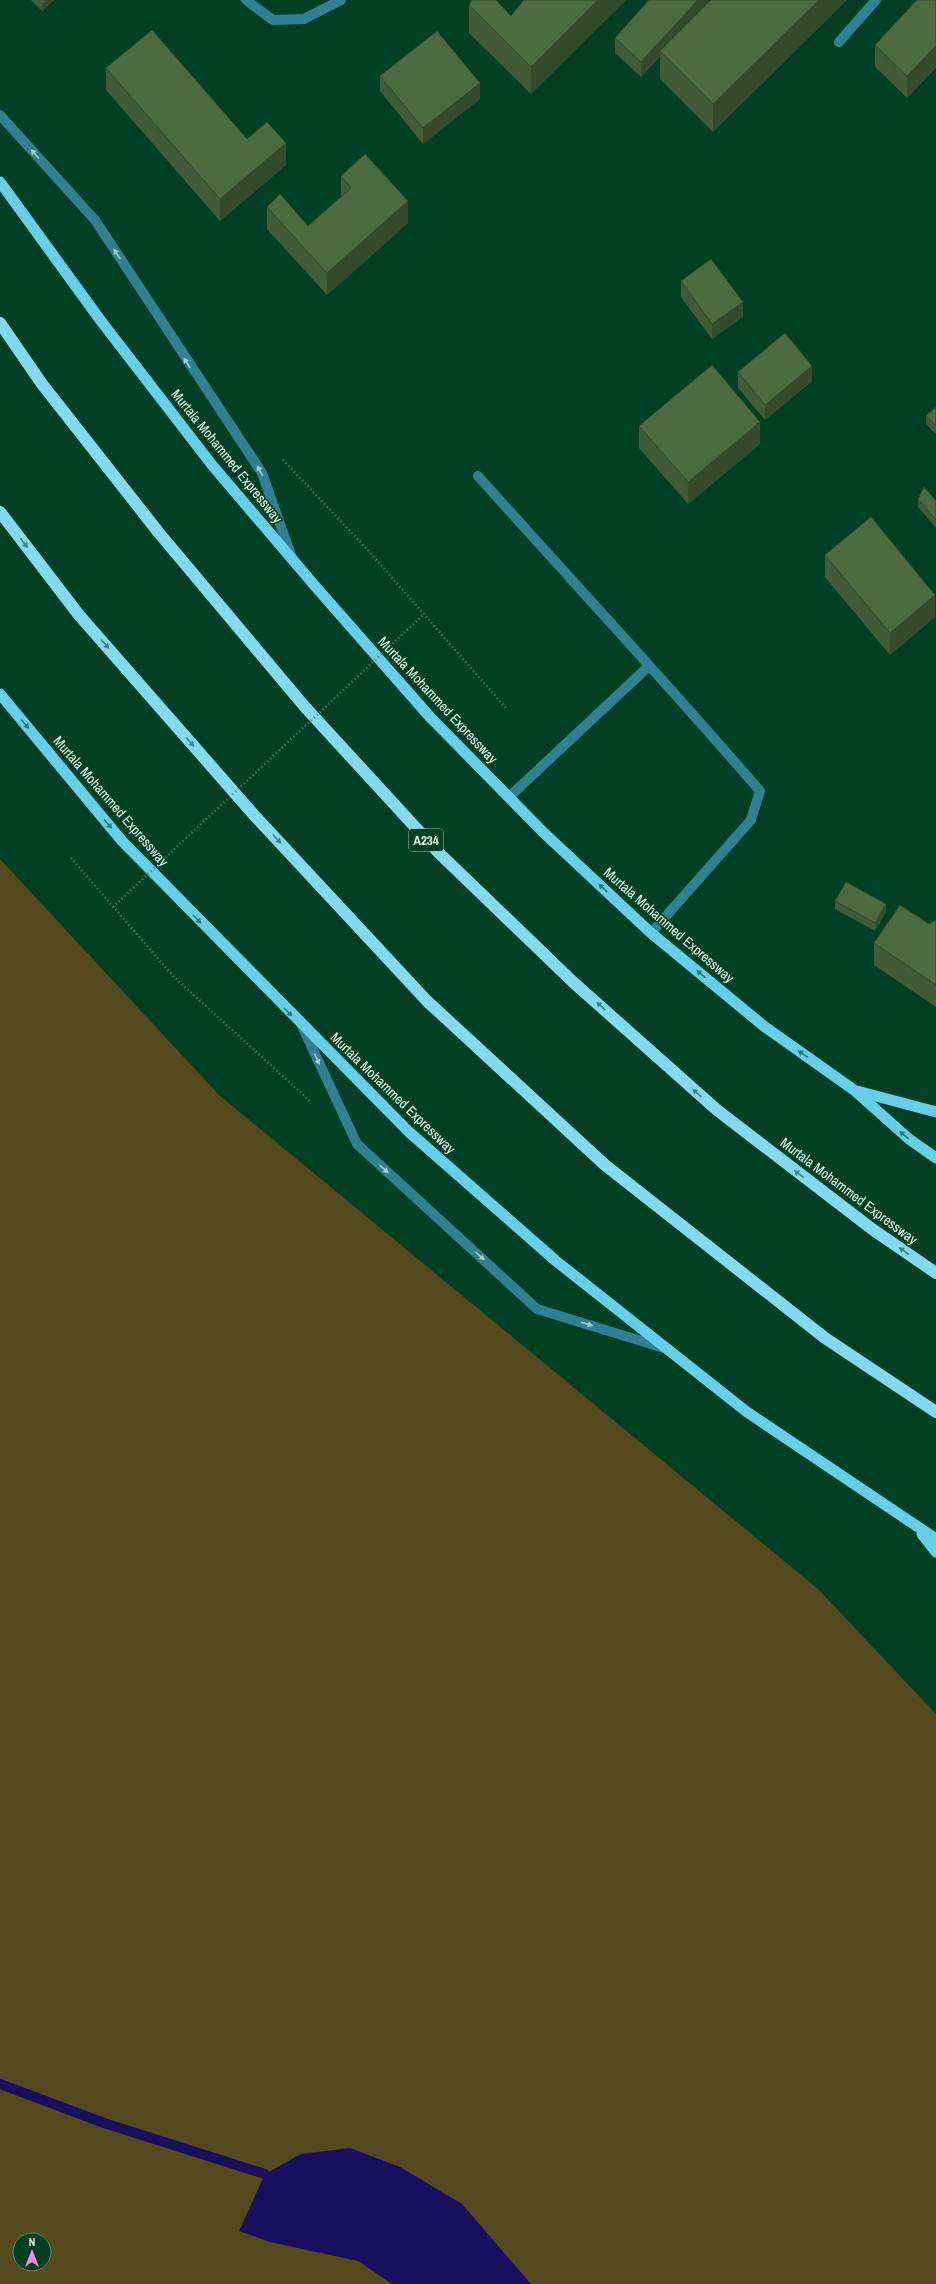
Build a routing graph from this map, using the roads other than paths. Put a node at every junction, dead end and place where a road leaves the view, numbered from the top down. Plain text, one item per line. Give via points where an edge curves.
1 (246, 0) edge
2 (341, 0) edge
3 (876, 0) edge
4 (839, 42) dead end
5 (0, 116) edge
6 (0, 182) edge
7 (0, 323) edge
8 (478, 476) dead end
9 (0, 512) edge
10 (293, 560) junction
11 (649, 666) junction
12 (0, 694) edge
13 (509, 797) junction
14 (651, 933) junction
15 (301, 1024) junction
16 (854, 1090) junction
17 (936, 1112) edge
18 (936, 1158) edge
19 (936, 1273) edge
20 (669, 1350) junction
21 (936, 1412) edge
22 (916, 1526) junction
23 (936, 1539) edge
24 (936, 1552) edge

1 - 2 lane via 273,20 304,19
3 - 4 lane
10 -> 5 lane via 262,473 95,220
6 - 10 highway, Murtala Mohammed Expressway via 101,321 212,465
19 -> 7 highway, Murtala Mohammed Expressway / A234 via 872,1229 716,1110 573,982 439,853 305,707 159,533 42,384
8 - 11 lane
9 -> 21 highway via 79,615 254,815 427,1001 605,1165 824,1338
10 - 13 highway, Murtala Mohammed Expressway via 430,717
11 - 13 lane
11 - 14 lane via 683,700 760,790 751,820
12 -> 15 highway, Murtala Mohammed Expressway via 122,842
14 -> 13 highway, Murtala Mohammed Expressway
16 -> 14 highway, Murtala Mohammed Expressway via 765,1027
15 - 20 highway, Murtala Mohammed Expressway via 409,1132 556,1261
15 -> 20 lane via 357,1144 537,1309
16 - 17 highway
18 -> 16 highway, Murtala Mohammed Expressway via 909,1139
20 - 22 highway, Murtala Mohammed Expressway via 747,1412
22 - 23 highway, Murtala Mohammed Expressway
22 - 24 highway

